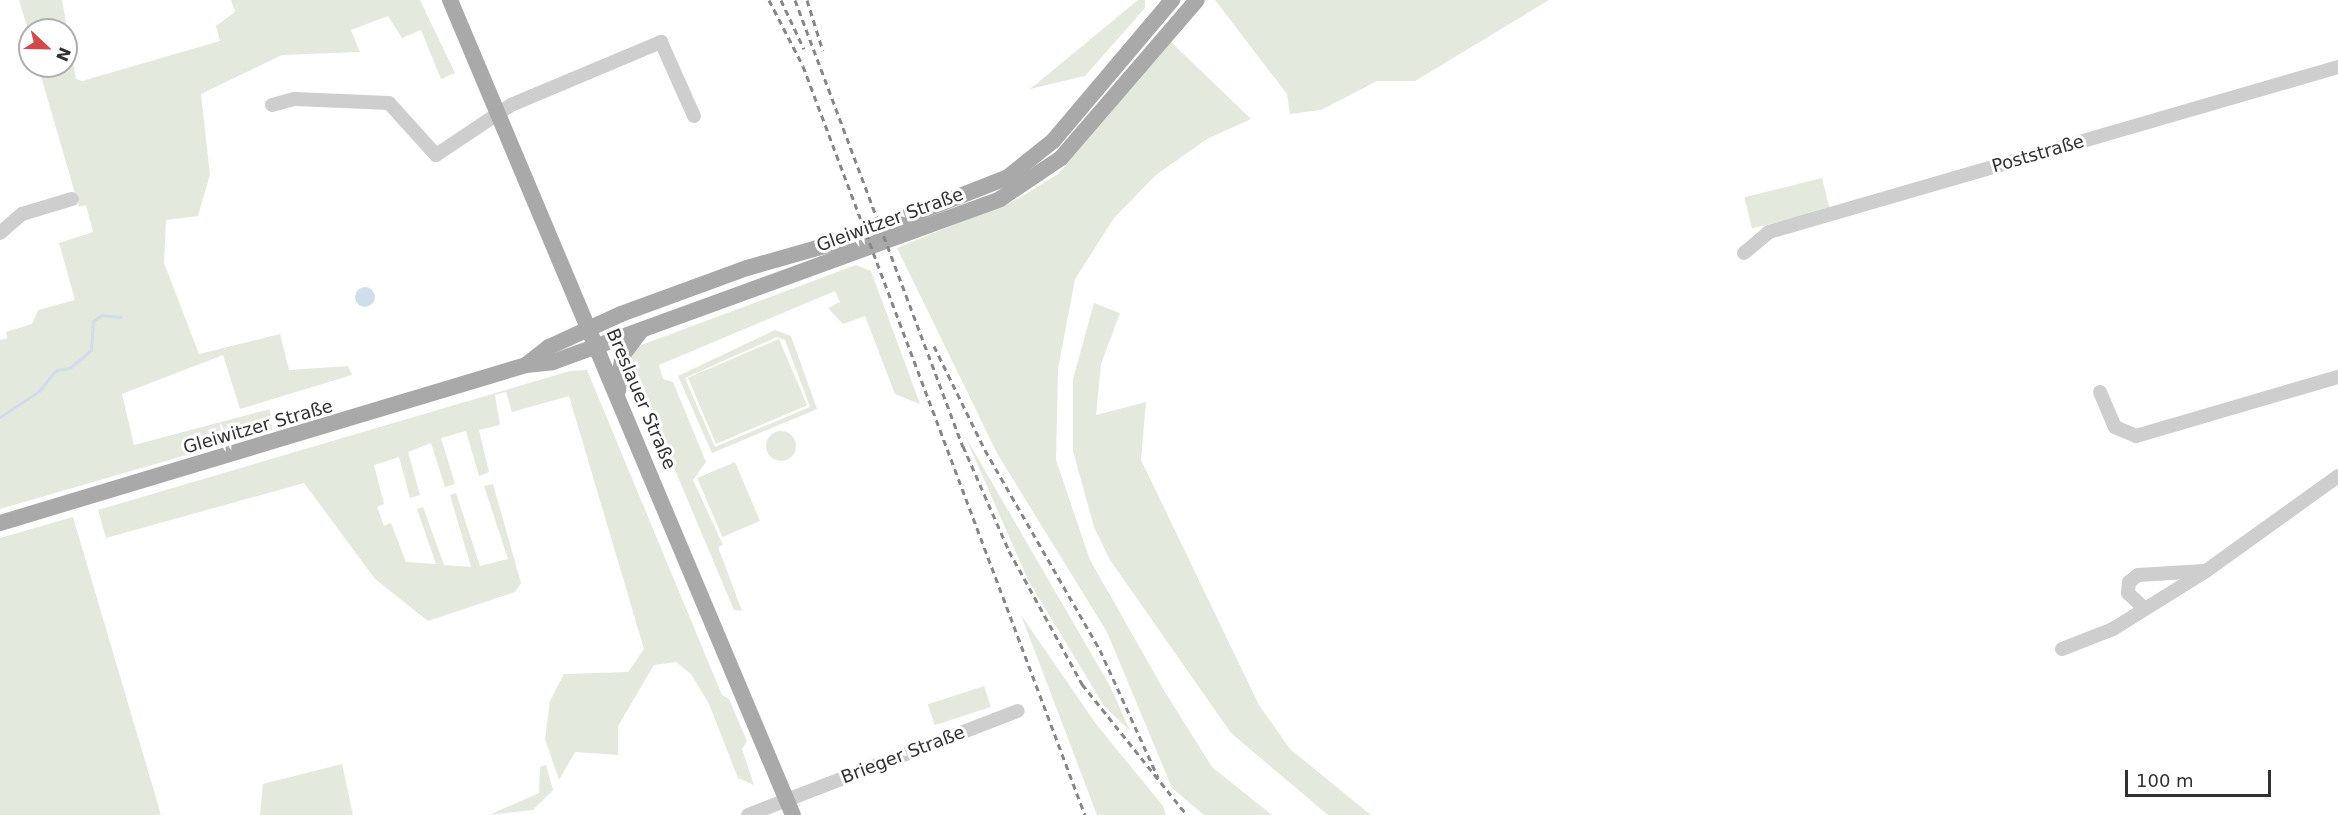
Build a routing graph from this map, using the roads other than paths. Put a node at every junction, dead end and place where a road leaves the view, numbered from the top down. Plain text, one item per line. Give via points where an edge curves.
1 (450, 0) edge
2 (1172, 0) edge
3 (1197, 0) edge
4 (1183, 15) junction
5 (2338, 67) edge
6 (272, 105) dead end
7 (497, 112) junction
8 (694, 116) dead end
9 (72, 199) dead end
10 (0, 232) edge
11 (1744, 253) dead end
12 (588, 328) junction
13 (643, 328) junction
14 (596, 346) junction
15 (526, 365) junction
16 (2338, 377) edge
17 (618, 390) junction
18 (2100, 392) dead end
19 (2338, 476) edge
20 (0, 523) edge
21 (2206, 571) junction
22 (2141, 611) junction
23 (2062, 649) dead end
24 (1018, 711) dead end
25 (790, 808) edge
26 (748, 815) edge

1 - 7 main road, Breslauer Straße
2 - 4 street
2 - 12 main road, Gleiwitzer Straße via 1053,141 1008,177 878,229 747,268
3 - 4 main road, Gleiwitzer Straße
4 - 13 main road, Gleiwitzer Straße via 1079,140 1018,191
5 - 11 street, Poststraße via 1769,232
6 - 7 street via 295,99 389,103 436,155
7 - 8 street via 661,42
7 - 12 main road, Breslauer Straße
9 - 10 street via 21,214
12 - 14 main road, Breslauer Straße
12 - 15 main road, Gleiwitzer Straße
13 - 14 main road, Gleiwitzer Straße
13 - 17 main road via 623,352
14 - 15 main road, Gleiwitzer Straße
14 - 17 main road, Breslauer Straße
15 - 20 main road, Gleiwitzer Straße
16 - 18 street via 2136,436 2115,427
17 - 25 main road, Breslauer Straße
19 - 21 street
21 - 22 street
21 - 22 street via 2138,574 2129,582 2128,593
22 - 23 street
24 - 25 street, Brieger Straße
25 - 26 street, Brieger Straße

